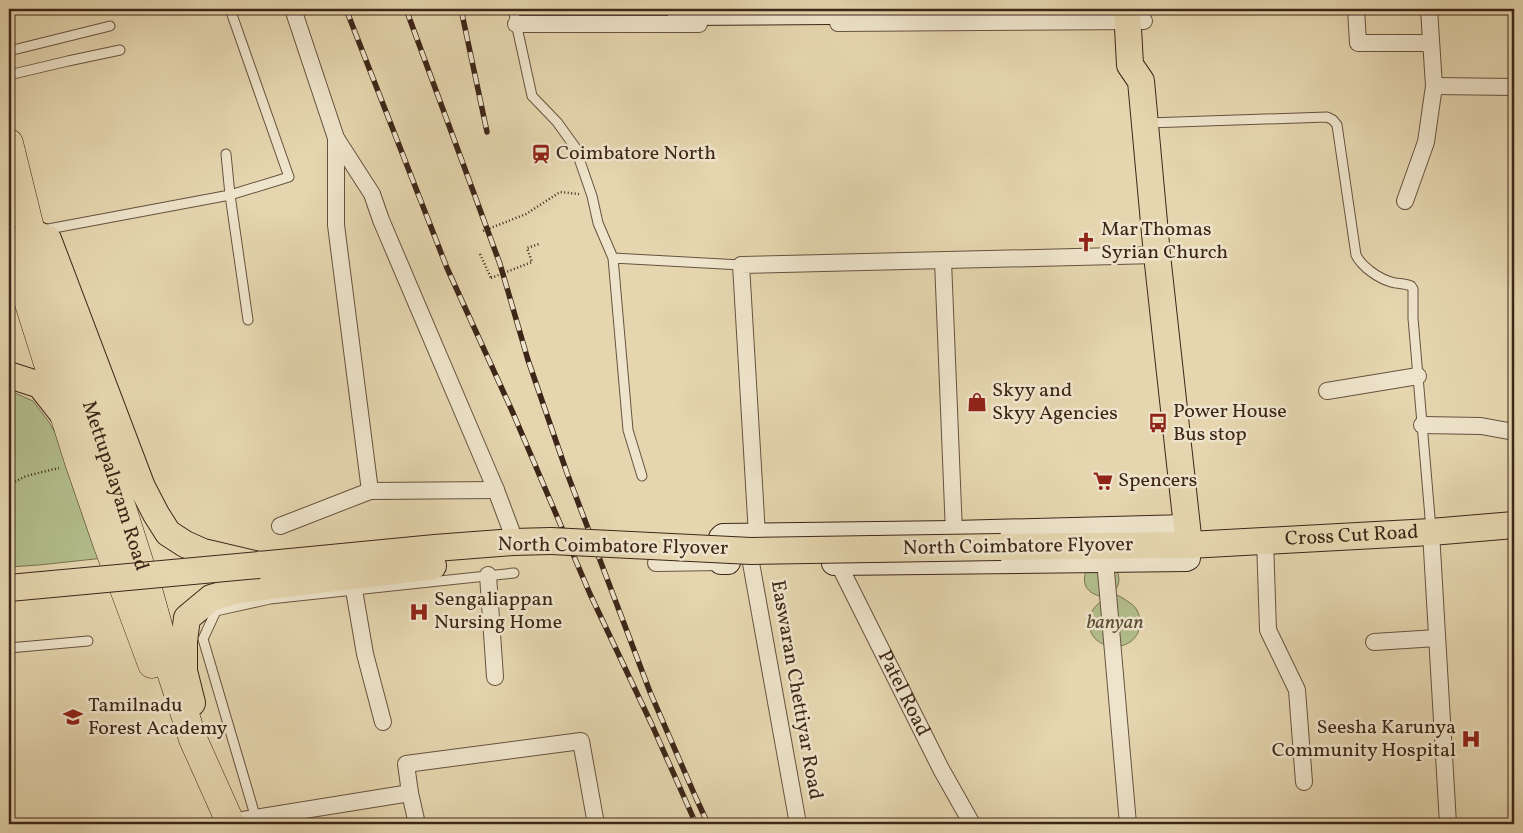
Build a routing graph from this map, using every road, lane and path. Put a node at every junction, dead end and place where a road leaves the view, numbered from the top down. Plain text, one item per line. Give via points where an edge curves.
1 (230, 9) edge
2 (293, 9) edge
3 (678, 9) edge
4 (953, 9) edge
5 (1356, 9) edge
6 (1428, 9) edge
7 (831, 10) edge
8 (1135, 13) edge
9 (514, 16) edge
10 (110, 26) dead end
11 (1430, 43) junction
12 (120, 50) dead end
13 (9, 51) edge
14 (9, 76) edge
15 (1434, 86) junction
16 (1514, 87) edge
17 (1145, 123) junction
18 (336, 138) junction
19 (9, 143) edge
20 (226, 154) dead end
21 (230, 195) junction
22 (592, 196) junction
23 (1405, 200) dead end
24 (483, 231) dead end
25 (20, 236) edge
26 (539, 244) dead end
27 (480, 254) dead end
28 (1157, 255) junction
29 (614, 258) junction
30 (943, 261) junction
31 (742, 265) junction
32 (248, 320) dead end
33 (9, 375) edge
34 (1418, 376) junction
35 (1327, 391) dead end
36 (64, 415) junction
37 (1422, 425) junction
38 (1514, 432) edge
39 (79, 462) junction
40 (642, 476) dead end
41 (10, 484) edge
42 (496, 490) junction
43 (370, 491) junction
44 (9, 493) edge
45 (1514, 525) edge
46 (280, 526) dead end
47 (511, 530) dead end
48 (1431, 532) junction
49 (954, 533) junction
50 (758, 535) junction
51 (1188, 536) junction
52 (1265, 540) junction
53 (551, 541) junction
54 (1105, 560) junction
55 (721, 562) junction
56 (656, 563) dead end
57 (751, 563) junction
58 (838, 563) junction
59 (259, 565) junction
60 (514, 573) dead end
61 (488, 576) junction
62 (9, 588) edge
63 (354, 590) junction
64 (1437, 638) junction
65 (88, 641) dead end
66 (1374, 642) dead end
67 (9, 648) edge
68 (495, 677) dead end
69 (383, 722) dead end
70 (193, 739) junction
71 (1304, 782) dead end
72 (410, 793) junction
73 (238, 822) edge
74 (417, 824) edge
75 (596, 824) edge
76 (798, 824) edge
77 (972, 824) edge
78 (1128, 824) edge
79 (1448, 824) edge

1 - 21 lane via 288,177
2 - 18 street
3 - 7 street via 682,12
4 - 7 street
5 - 11 street via 1358,43
6 - 11 street
8 - 9 street via 776,24
8 - 17 main road via 1148,65 1141,82
9 - 22 lane via 532,96 575,147
10 - 13 lane
11 - 15 street
12 - 14 lane
15 - 16 street
15 - 23 street via 1426,142
17 - 28 main road
17 - 34 lane via 1322,117 1333,120 1337,125 1356,255 1370,270 1393,283 1408,284 1413,289
18 - 42 street via 372,194
18 - 43 street via 336,225
19 - 25 highway, Mettupalayam Road
20 - 21 lane
21 - 25 lane
21 - 32 lane
22 - 24 path via 560,192 526,214
22 - 29 lane via 598,223
25 - 36 highway, Mettupalayam Road
25 - 59 main road via 48,239 142,487 168,532 203,552
25 - 70 highway, Mettupalayam Road via 108,464
26 - 27 path, bridge via 527,248 532,262 491,278
28 - 30 street
28 - 51 main road
29 - 31 lane
29 - 40 lane via 628,430
30 - 31 street
30 - 49 street
31 - 50 street
33 - 36 main road via 40,385
34 - 35 street
34 - 37 lane
36 - 39 highway, Mettupalayam Road
37 - 38 street via 1480,426
37 - 48 lane
39 - 41 path via 26,476
39 - 73 highway, Mettupalayam Road via 182,750
41 - 44 path
42 - 43 street
42 - 47 street
43 - 46 street
45 - 48 main road, Cross Cut Road
48 - 52 main road, Cross Cut Road
48 - 64 street
49 - 50 street
49 - 51 street
50 - 55 street via 722,536
51 - 52 main road, Cross Cut Road
51 - 53 main road, North Coimbatore Flyover, bridge via 1141,546 751,550
51 - 54 street via 1189,555 1186,559
52 - 71 street via 1268,630 1297,690
53 - 59 main road, North Coimbatore Flyover via 435,548
53 - 70 main road via 540,551 511,557 238,590 211,598 187,618 184,640 184,671 193,709
54 - 58 street
54 - 78 street
55 - 56 street
55 - 57 street
57 - 58 street
57 - 76 street, Easwaran Chettiyar Road
58 - 77 street, Patel Road
59 - 62 main road, North Coimbatore Flyover, bridge
60 - 61 lane
61 - 63 lane
61 - 68 street
63 - 69 street via 365,654
63 - 73 lane via 270,599 216,611 212,618 203,639
64 - 66 street
64 - 79 street
65 - 67 lane
70 - 73 highway, Mettupalayam Road
72 - 73 street
72 - 74 street
72 - 75 street via 406,764 581,741

